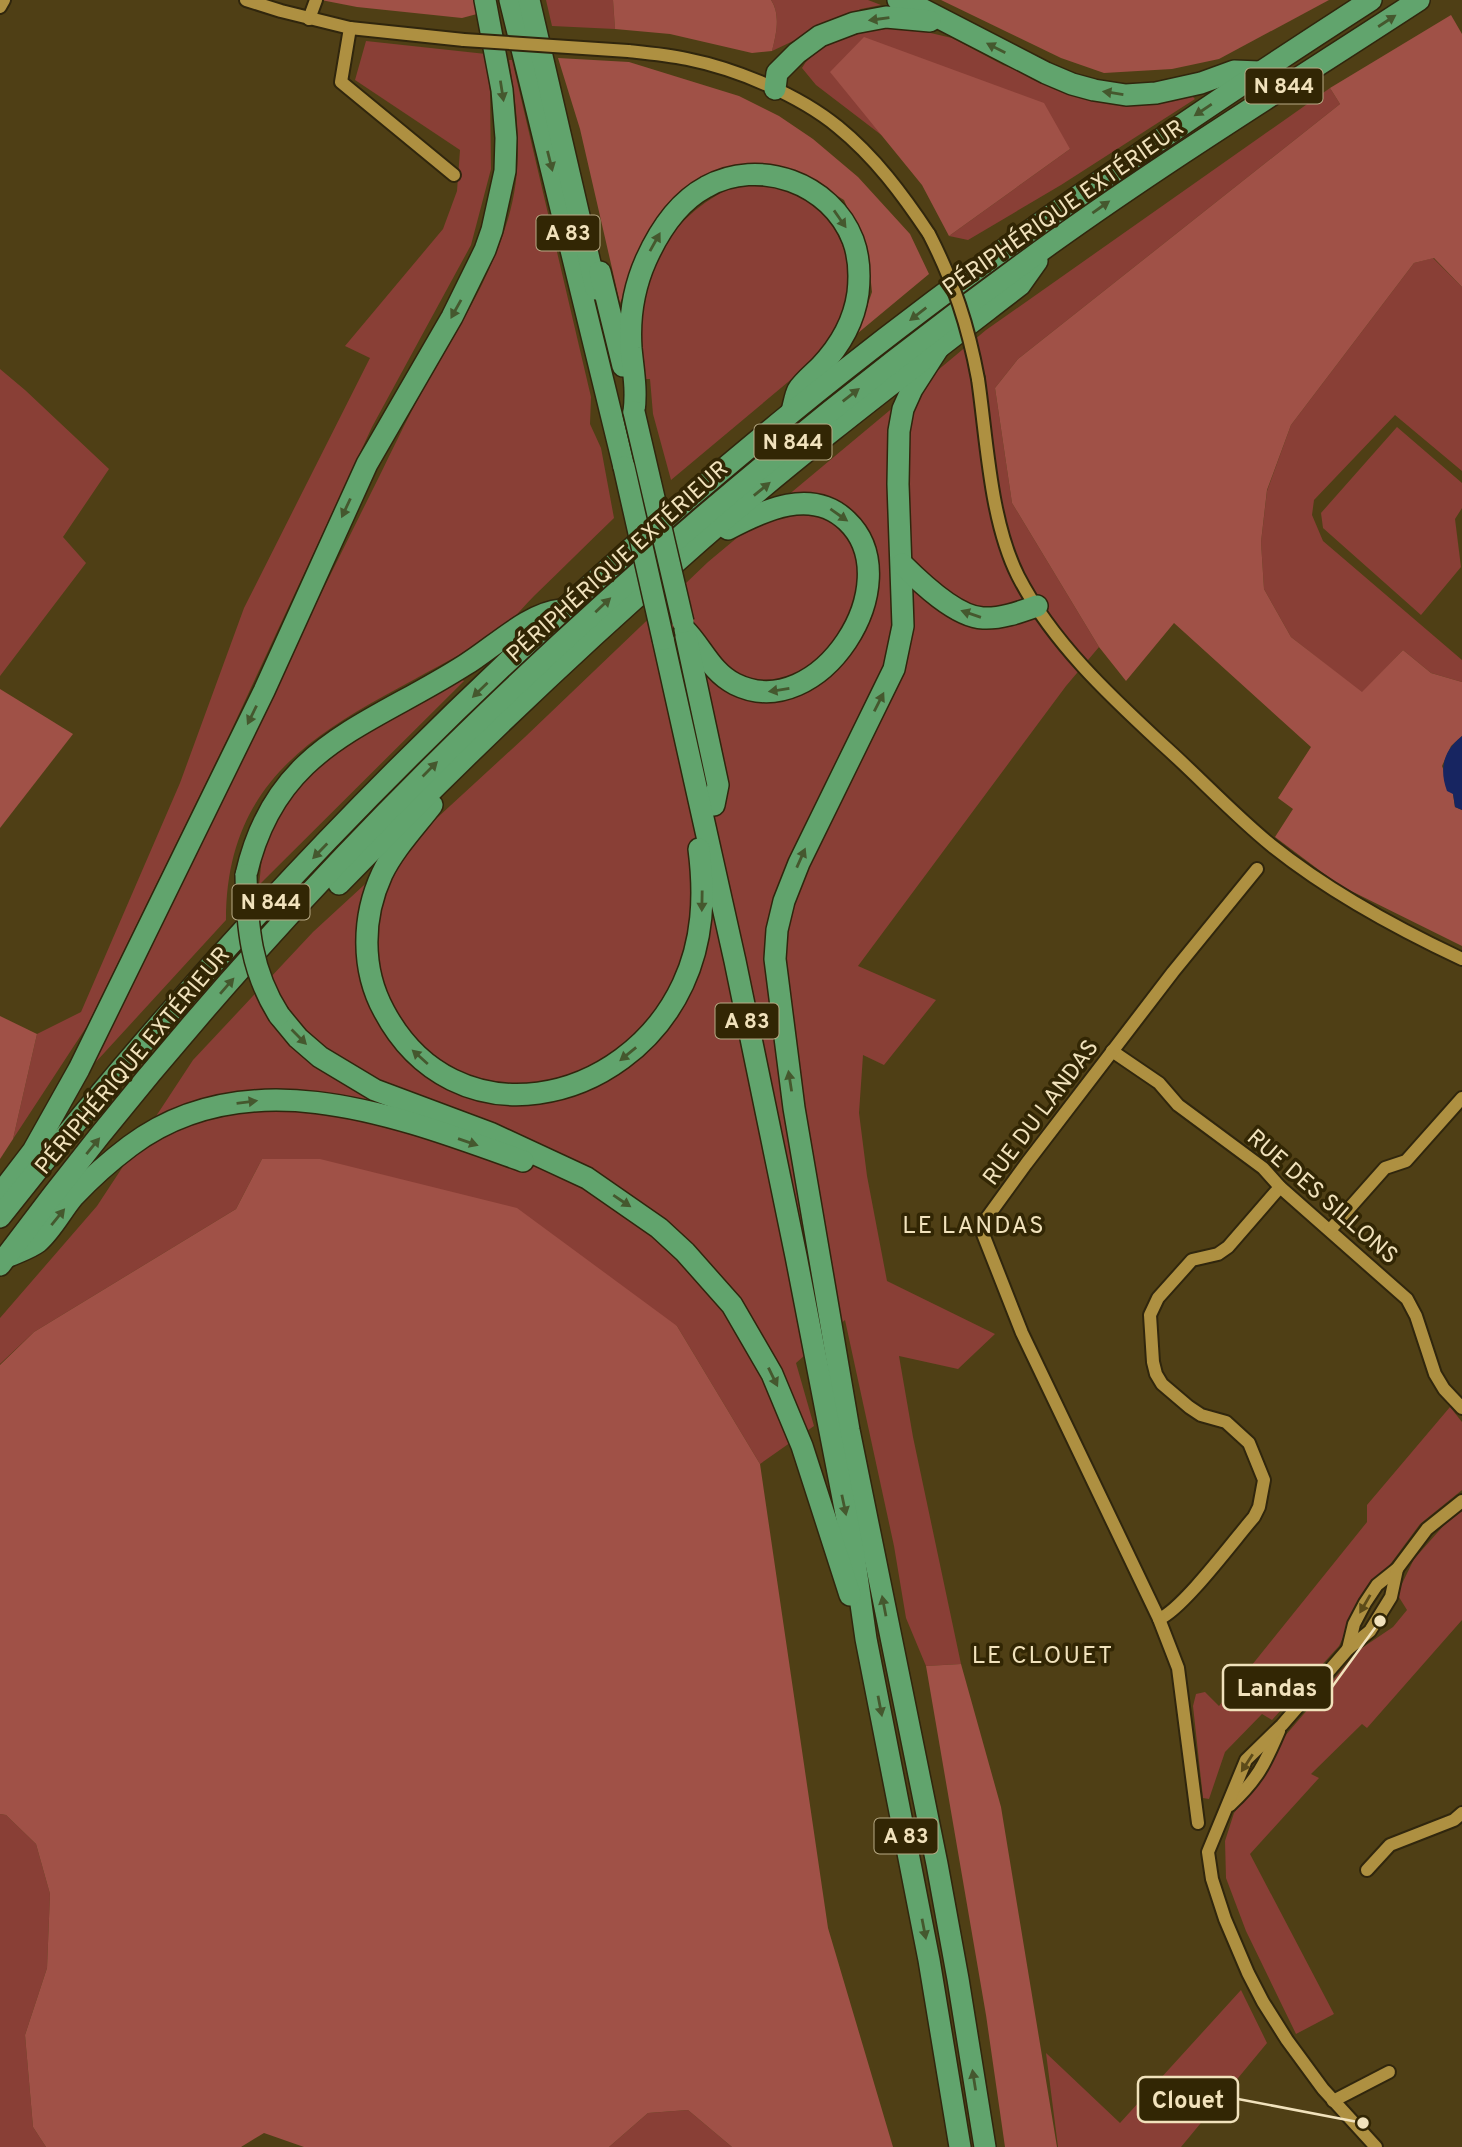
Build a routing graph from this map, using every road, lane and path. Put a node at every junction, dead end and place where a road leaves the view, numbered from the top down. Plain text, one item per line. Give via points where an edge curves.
1 (4, 0) edge
2 (246, 0) edge
3 (316, 0) edge
4 (485, 0) edge
5 (510, 0) edge
6 (529, 0) edge
7 (898, 0) edge
8 (1371, 0) edge
9 (1419, 0) edge
10 (0, 6) edge
11 (309, 19) junction
12 (946, 22) junction
13 (350, 28) junction
14 (1260, 72) junction
15 (775, 89) junction
16 (559, 124) junction
17 (454, 175) dead end
18 (1046, 247) junction
19 (939, 347) junction
20 (634, 412) junction
21 (791, 413) junction
22 (629, 463) junction
23 (709, 533) junction
24 (902, 564) junction
25 (1037, 606) junction
26 (565, 609) junction
27 (676, 630) junction
28 (459, 765) junction
29 (696, 785) junction
30 (1256, 869) dead end
31 (315, 889) junction
32 (1462, 959) edge
33 (1112, 1051) junction
34 (1462, 1098) edge
35 (562, 1167) junction
36 (1280, 1187) junction
37 (0, 1194) edge
38 (0, 1217) edge
39 (1330, 1230) junction
40 (807, 1250) junction
41 (3, 1261) edge
42 (818, 1307) junction
43 (1462, 1408) edge
44 (1462, 1502) edge
45 (1398, 1569) junction
46 (1159, 1619) junction
47 (866, 1639) junction
48 (1348, 1648) junction
49 (1462, 1814) edge
50 (1198, 1823) dead end
51 (1367, 1870) dead end
52 (1388, 2072) dead end
53 (1333, 2101) junction
54 (960, 2147) edge
55 (985, 2147) edge
56 (1376, 2147) edge

1 - 10 street
2 - 11 street
3 - 11 street
4 -> 37 highway via 506,138 505,171 485,250 462,299 367,464 264,691 73,1080 33,1151
5 -> 22 highway, A 83
6 - 16 highway, A 83
7 - 12 highway
8 - 14 highway, N 844
18 -> 9 highway, PÉRIPHÉRIQUE EXTÉRIEUR / N 844 via 1240,114
11 - 13 street
14 -> 12 highway via 1234,71 1156,93 1094,90 1046,73
12 -> 15 highway via 886,17 820,36 777,73
13 - 15 street, bridge via 688,59
13 - 17 street via 341,82
14 -> 21 highway, N 844 via 1037,225
15 - 25 street, bridge via 838,127 888,178 929,234 947,268 978,379 1000,524 1018,575
16 - 20 highway
16 - 22 highway, A 83
18 - 19 highway via 1020,285
31 -> 18 highway, PÉRIPHÉRIQUE EXTÉRIEUR / N 844 via 448,751 681,535 864,385
23 -> 19 highway
19 - 24 highway via 912,389 899,431
20 -> 21 highway via 632,317 638,280 648,256 667,222 691,196 715,182 751,175 791,181 822,197 848,231 858,258 857,297 848,330 799,390
20 - 27 highway, bridge
21 - 26 highway, N 844
22 - 27 highway, A 83, bridge
23 -> 27 highway via 774,507 807,503 834,510 863,541 869,562 865,601 836,655 809,680 780,691 747,689 724,678
23 - 28 highway
25 -> 24 highway via 999,617 969,616
40 -> 24 highway via 775,959 777,930 799,863 894,668 903,626
25 - 32 street via 1104,688 1271,845 1345,896
26 -> 35 highway, bridge via 532,618 315,756 268,812 246,876 247,924 259,976 279,1015 299,1038 320,1057 375,1090 490,1133
26 -> 38 highway, N 844 via 420,747 218,958
27 - 29 highway, A 83
27 - 40 highway, A 83
29 -> 28 highway via 692,805 701,859 701,928 672,1003 646,1038 599,1074 578,1085 541,1094 502,1094 453,1079 414,1052 378,1000 368,962 369,922 382,874
28 - 31 highway via 331,892
29 - 40 highway, A 83
30 - 33 street, RUE DU LANDAS
41 -> 31 highway, PÉRIPHÉRIQUE EXTÉRIEUR / N 844 via 115,1118
33 - 36 street, RUE DES SILLONS via 1159,1083 1178,1105 1263,1168
33 - 46 street, RUE DU LANDAS via 986,1219 983,1234 1023,1333
34 - 39 street via 1406,1161 1385,1168
41 -> 35 highway via 37,1243 74,1197 132,1144 184,1117 237,1103 266,1100 338,1105 404,1120 531,1164
35 -> 47 highway via 587,1178 659,1228 740,1317 794,1425
36 - 39 street, RUE DES SILLONS
36 - 46 street via 1228,1247 1192,1260 1158,1298 1150,1315 1156,1374 1189,1407 1226,1422 1250,1443 1264,1480 1254,1517 1181,1602
39 - 43 street, RUE DES SILLONS via 1407,1299 1435,1374
40 - 42 highway
42 -> 47 highway, A 83
55 -> 42 highway, A 83 via 939,1877 849,1430
44 - 45 street via 1427,1529
45 - 48 street via 1391,1597 1370,1631
45 -> 48 street via 1377,1585 1364,1603
46 - 50 street, RUE DU LANDAS via 1178,1668
47 -> 54 highway, A 83 via 929,1960
48 - 53 street via 1247,1760 1210,1844 1210,1869 1225,1919 1258,1992
49 - 51 street via 1390,1845
52 - 53 street
53 - 56 street

